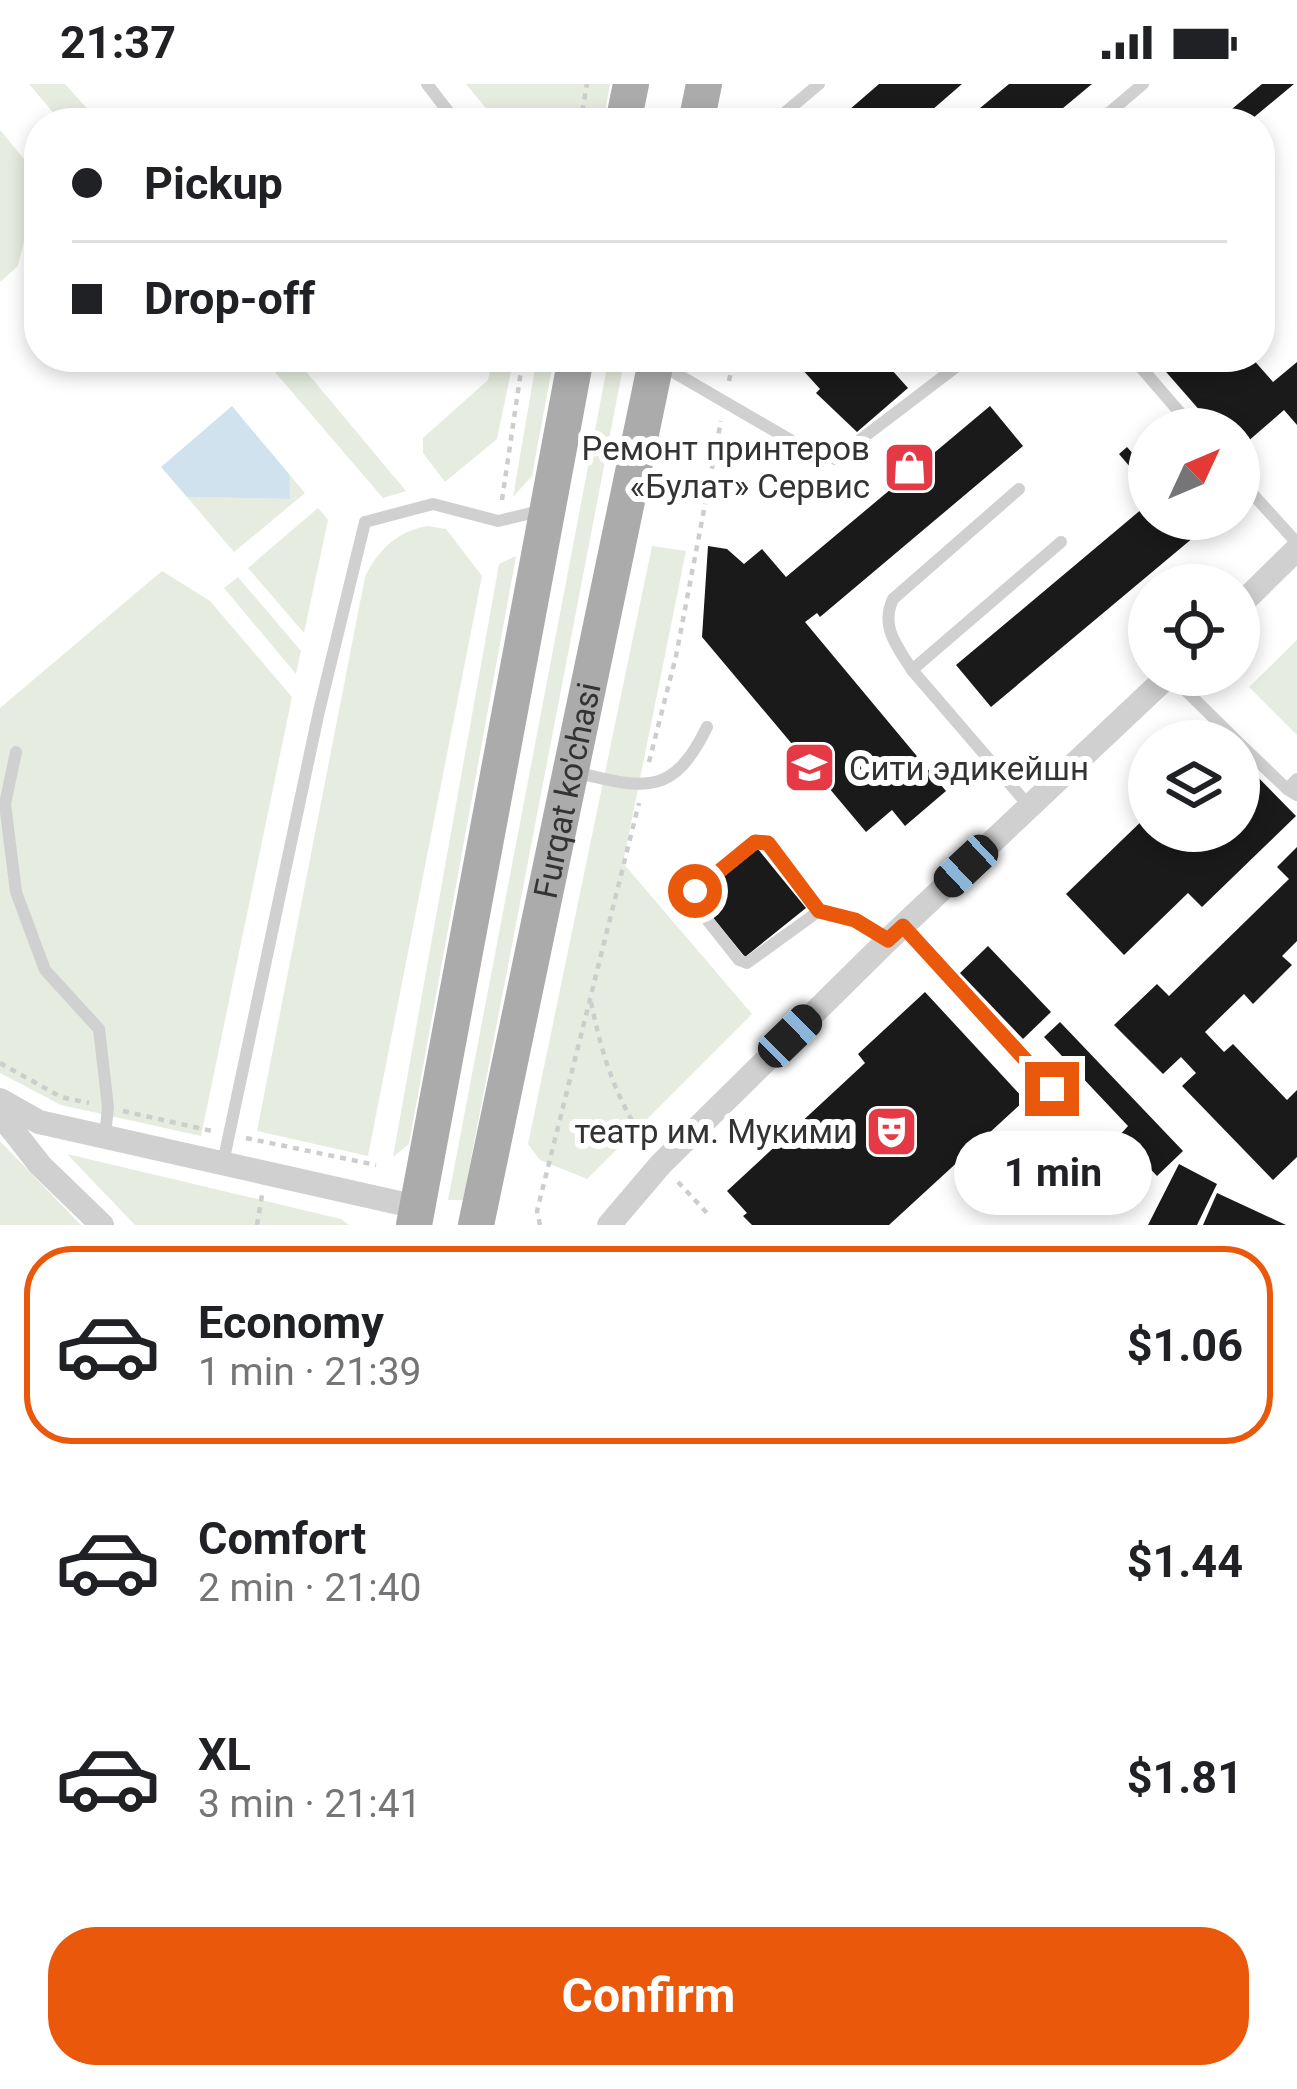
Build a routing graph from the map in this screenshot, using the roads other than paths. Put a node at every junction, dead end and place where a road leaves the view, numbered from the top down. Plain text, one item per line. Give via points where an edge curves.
1 (427, 84) edge
2 (819, 84) edge
3 (1142, 84) edge
4 (445, 108) edge
5 (790, 108) edge
6 (1114, 108) edge
7 (573, 372) edge
8 (655, 372) edge
9 (677, 372) edge
10 (949, 372) edge
11 (1145, 372) edge
12 (1175, 408) edge
13 (1019, 489) dead end
14 (1260, 503) edge
15 (547, 509) junction
16 (1061, 542) dead end
17 (1297, 546) edge
18 (1260, 585) edge
19 (912, 670) junction
20 (1147, 696) edge
21 (1191, 696) edge
22 (1215, 720) edge
23 (707, 727) dead end
24 (16, 752) dead end
25 (1260, 760) edge
26 (573, 772) junction
27 (1294, 788) edge
28 (1030, 806) junction
29 (819, 911) junction
30 (895, 933) junction
31 (1052, 1089) dead end
32 (0, 1100) edge
33 (0, 1114) edge
34 (105, 1137) junction
35 (223, 1165) junction
36 (416, 1216) edge
37 (102, 1225) edge
38 (476, 1225) edge
39 (609, 1225) edge

1 - 4 lane
2 - 5 lane
3 - 6 lane
7 - 15 main road
8 - 26 main road, Furqat ko'chasi
9 - 10 lane via 836,459
11 - 12 lane
13 - 19 lane via 893,599 889,633
14 - 17 lane
15 - 35 lane via 498,521 434,504 365,522
15 - 36 main road
16 - 19 lane
17 - 18 street
19 - 28 lane
20 - 28 street
21 - 22 lane
23 - 26 lane via 676,774 643,785
24 - 34 lane via 5,804 16,892 45,970 99,1029
25 - 27 lane
26 - 38 main road, Furqat ko'chasi
28 - 30 street
29 - 29 lane via 747,963 692,896 763,841
29 - 30 lane
30 - 31 lane
30 - 39 street
32 - 34 street via 39,1122
33 - 37 street
34 - 35 street
35 - 36 street

